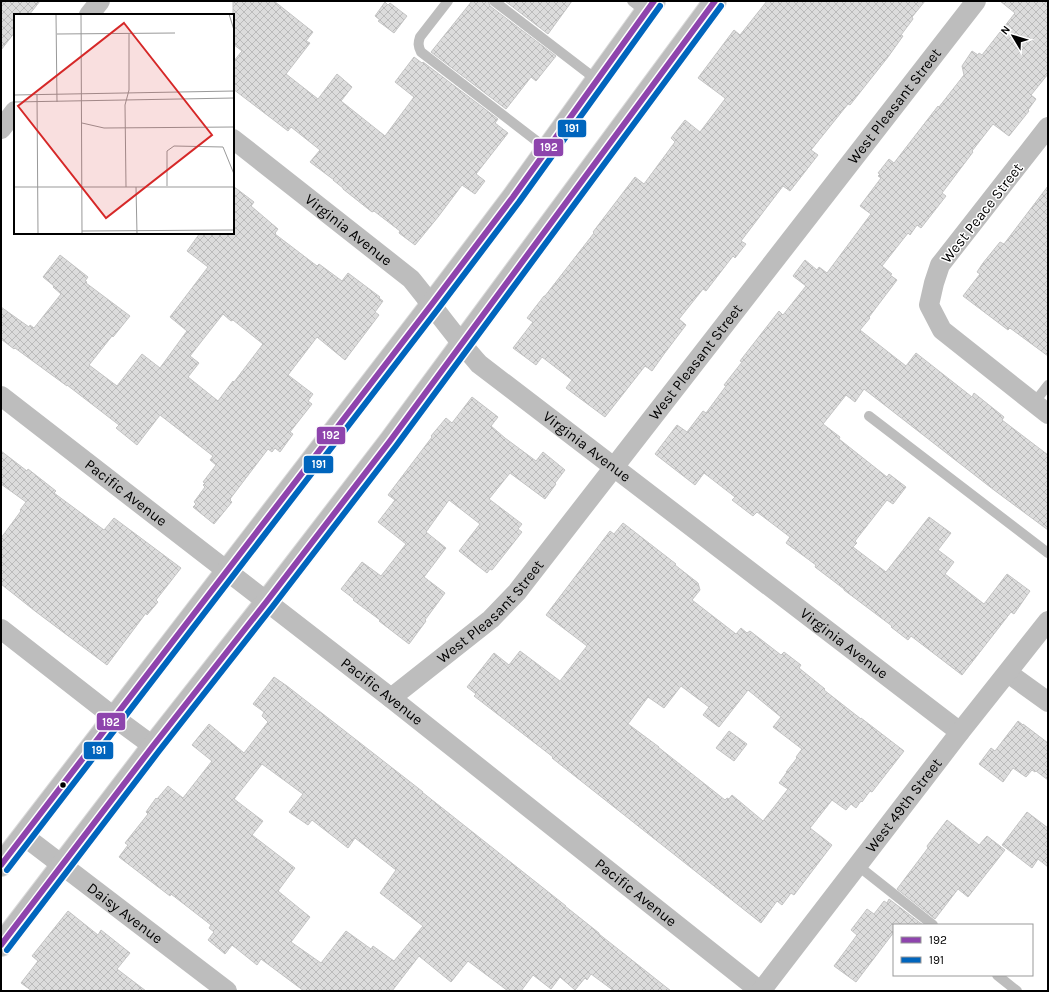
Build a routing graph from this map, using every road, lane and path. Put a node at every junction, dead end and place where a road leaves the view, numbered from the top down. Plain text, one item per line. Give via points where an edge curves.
1 (100, 1) edge
2 (448, 1) edge
3 (494, 1) edge
4 (715, 1) edge
5 (976, 1) edge
6 (644, 5) edge
7 (90, 14) edge
8 (597, 80) junction
9 (14, 112) edge
10 (1048, 128) edge
11 (1, 129) edge
12 (234, 140) edge
13 (547, 149) junction
14 (432, 304) junction
15 (462, 344) junction
16 (1048, 385) edge
17 (1, 396) edge
18 (1041, 409) edge
19 (869, 416) dead end
20 (614, 466) junction
21 (1048, 553) edge
22 (228, 571) junction
23 (267, 602) junction
24 (1048, 621) edge
25 (1, 629) edge
26 (1008, 673) junction
27 (391, 698) junction
28 (1048, 702) edge
29 (115, 718) junction
30 (960, 732) junction
31 (153, 746) junction
32 (24, 836) junction
33 (62, 865) junction
34 (1, 866) edge
35 (857, 866) junction
36 (932, 924) edge
37 (1, 945) edge
38 (998, 976) edge
39 (227, 991) edge
40 (761, 991) edge
41 (1017, 991) edge

1 - 7 street
2 - 13 lane via 420,37 418,43 421,52
3 - 8 lane
4 - 15 main road
5 - 20 street, West Pleasant Street
6 - 8 main road
8 - 13 main road
9 - 11 street
10 - 18 street, West Peace Street via 940,265 930,306 942,330
12 - 14 street, Virginia Avenue via 411,279
13 - 14 main road via 514,197
14 - 15 street, Virginia Avenue
14 - 22 main road
15 - 20 street, Virginia Avenue via 479,364
15 - 23 main road
16 - 18 lane
17 - 22 street, Pacific Avenue
19 - 21 lane
20 - 27 street, West Pleasant Street via 517,592 490,619
20 - 30 street, Virginia Avenue
22 - 23 street, Pacific Avenue
22 - 29 main road
23 - 27 street, Pacific Avenue
23 - 31 main road
24 - 26 street, West 49th Street
25 - 29 street
26 - 28 street
26 - 30 street, West 49th Street
27 - 40 street, Pacific Avenue
29 - 31 street
29 - 32 main road
30 - 35 street, West 49th Street
31 - 33 main road
32 - 33 street, Daisy Avenue
32 - 34 main road
33 - 37 main road
33 - 39 street, Daisy Avenue
35 - 36 lane
35 - 40 street, West 49th Street
38 - 41 lane

